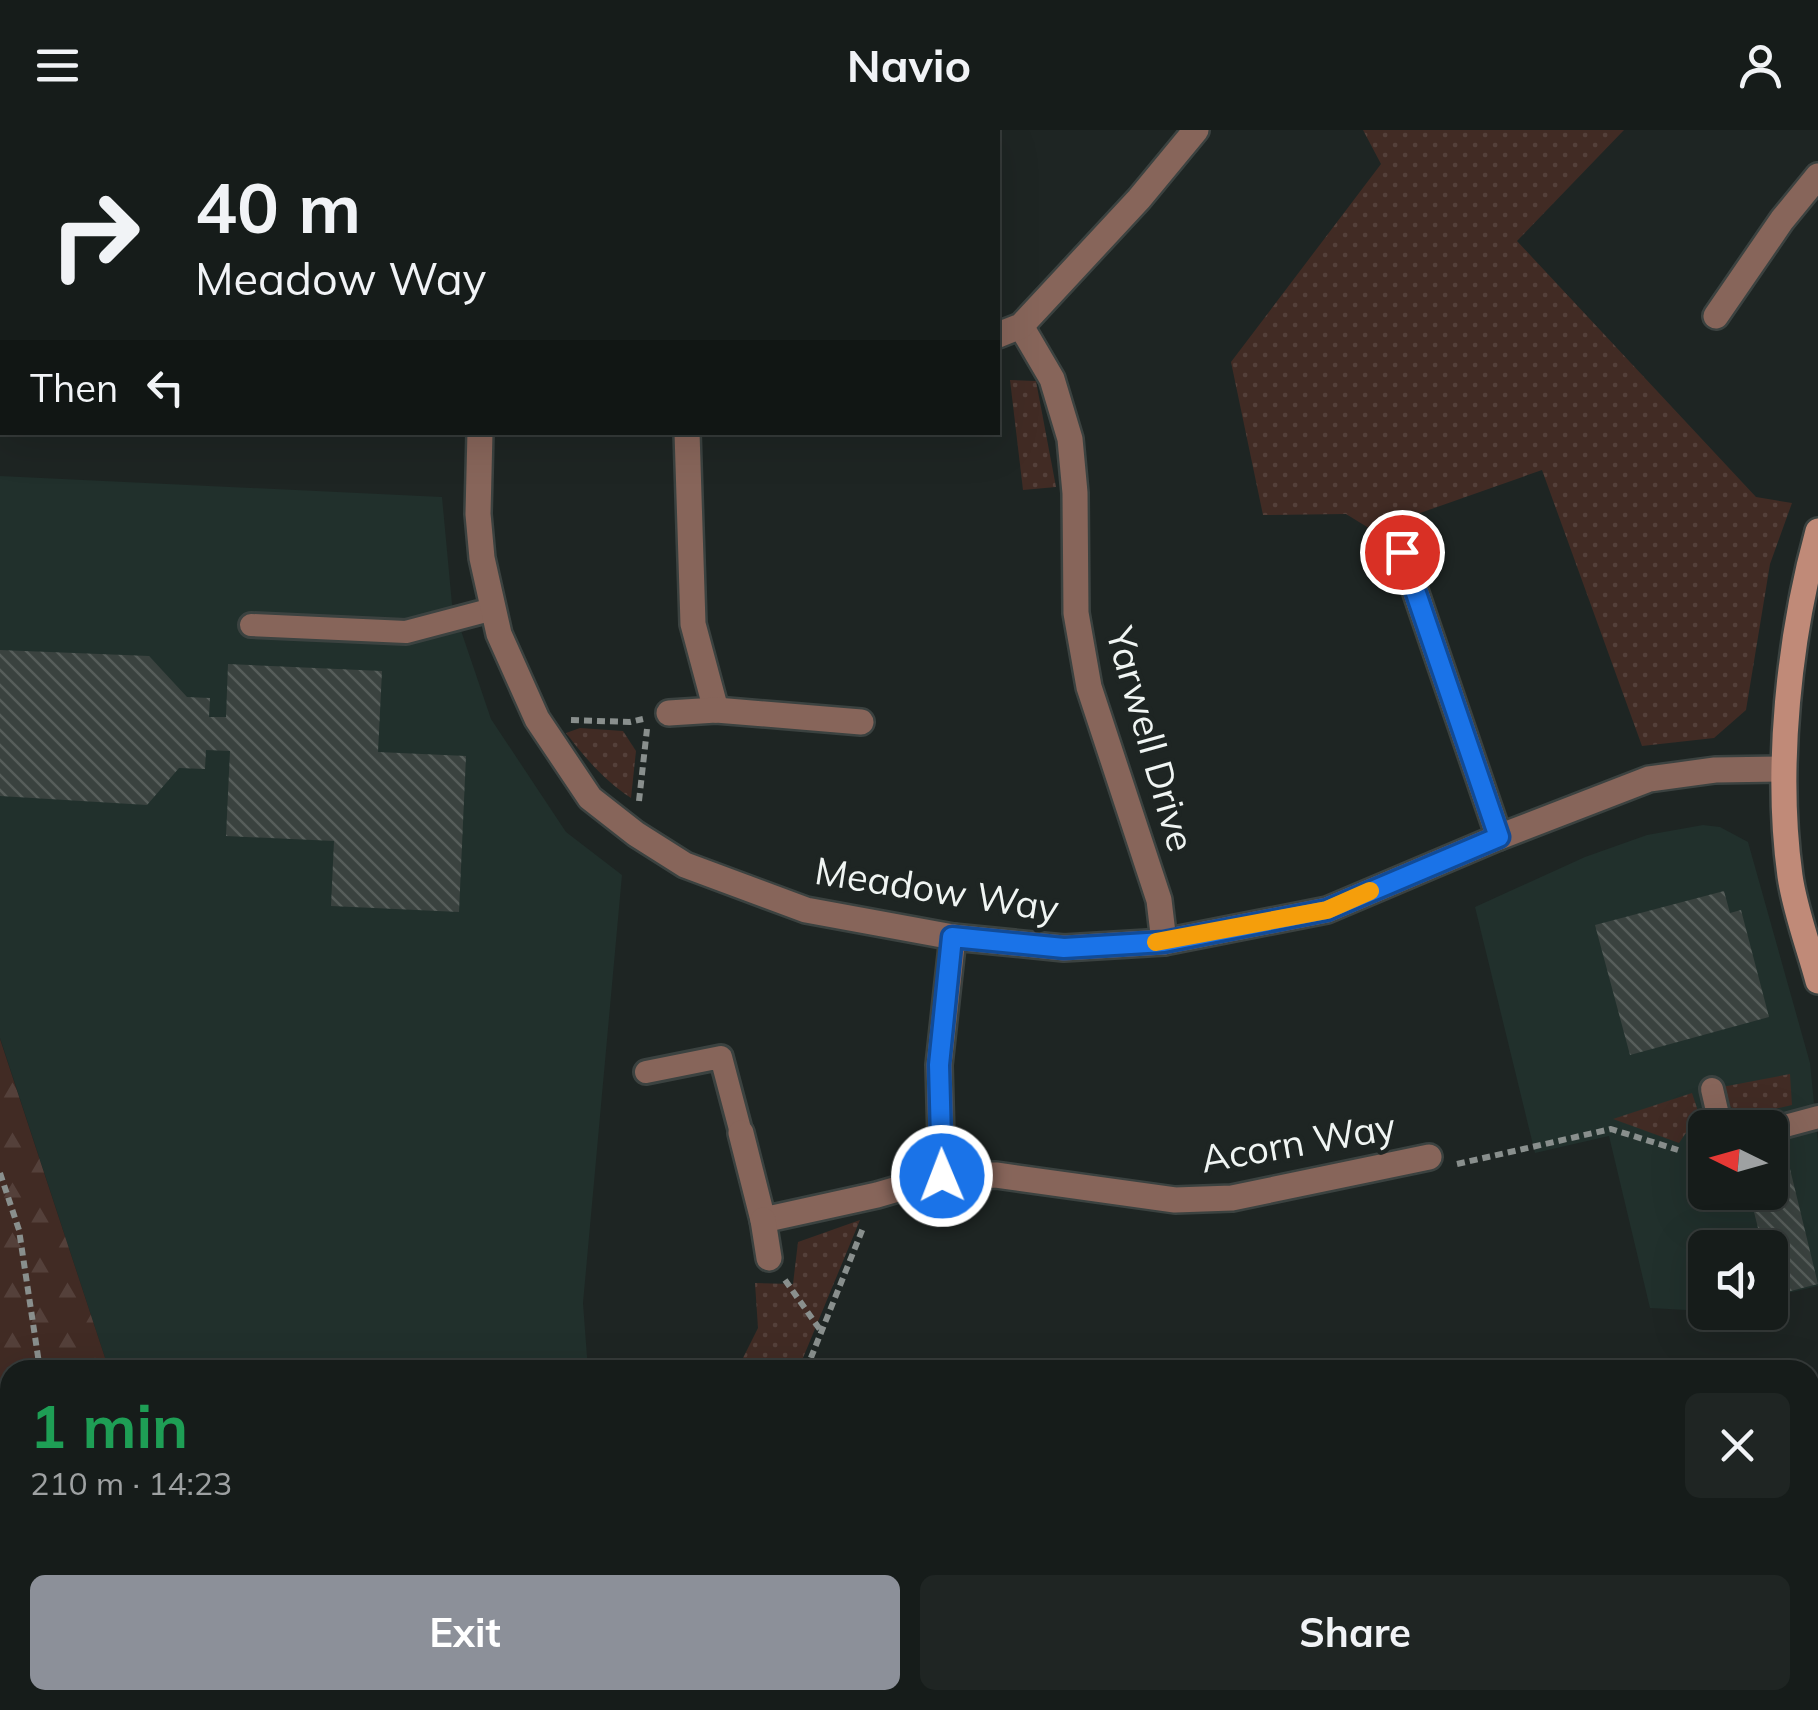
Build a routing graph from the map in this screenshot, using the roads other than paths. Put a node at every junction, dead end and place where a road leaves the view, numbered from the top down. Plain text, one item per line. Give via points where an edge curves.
1 (1196, 130) edge
2 (1818, 176) edge
3 (1716, 316) dead end
4 (1009, 331) edge
5 (480, 435) edge
6 (688, 435) edge
7 (1818, 531) edge
8 (1402, 552) dead end
9 (493, 609) junction
10 (251, 625) dead end
11 (716, 710) junction
12 (669, 713) dead end
13 (861, 722) dead end
14 (1784, 769) junction
15 (1499, 837) junction
16 (952, 937) junction
17 (1164, 942) junction
18 (1818, 981) edge
19 (646, 1072) dead end
20 (1712, 1088) dead end
21 (1717, 1110) edge
22 (1818, 1117) edge
23 (1788, 1125) edge
24 (742, 1134) joint
25 (1429, 1158) road end
26 (942, 1176) junction
27 (763, 1220) junction
28 (770, 1258) road end

1 - 4 street
2 - 3 street
4 - 17 street, Yarwell Drive via 1052,380 1070,439 1076,613 1089,688 1159,900
5 - 9 street, Meadow Way via 478,514
6 - 11 street via 693,624
7 - 14 street via 1790,691
8 - 15 street
9 - 10 lane via 406,632
9 - 16 street, Meadow Way via 536,719 590,798 636,834 685,864 806,910
11 - 12 street
11 - 13 street
14 - 15 street, Meadow Way via 1648,779
14 - 18 street via 1790,878
15 - 17 street, Meadow Way via 1327,910
16 - 17 street, Meadow Way via 1064,948
16 - 26 street via 939,1065
19 - 24 lane via 721,1057
20 - 21 lane
22 - 23 lane
24 - 27 street
25 - 26 street, Acorn Way via 1232,1198 1175,1200 996,1176
26 - 27 street, Acorn Way
27 - 28 street

